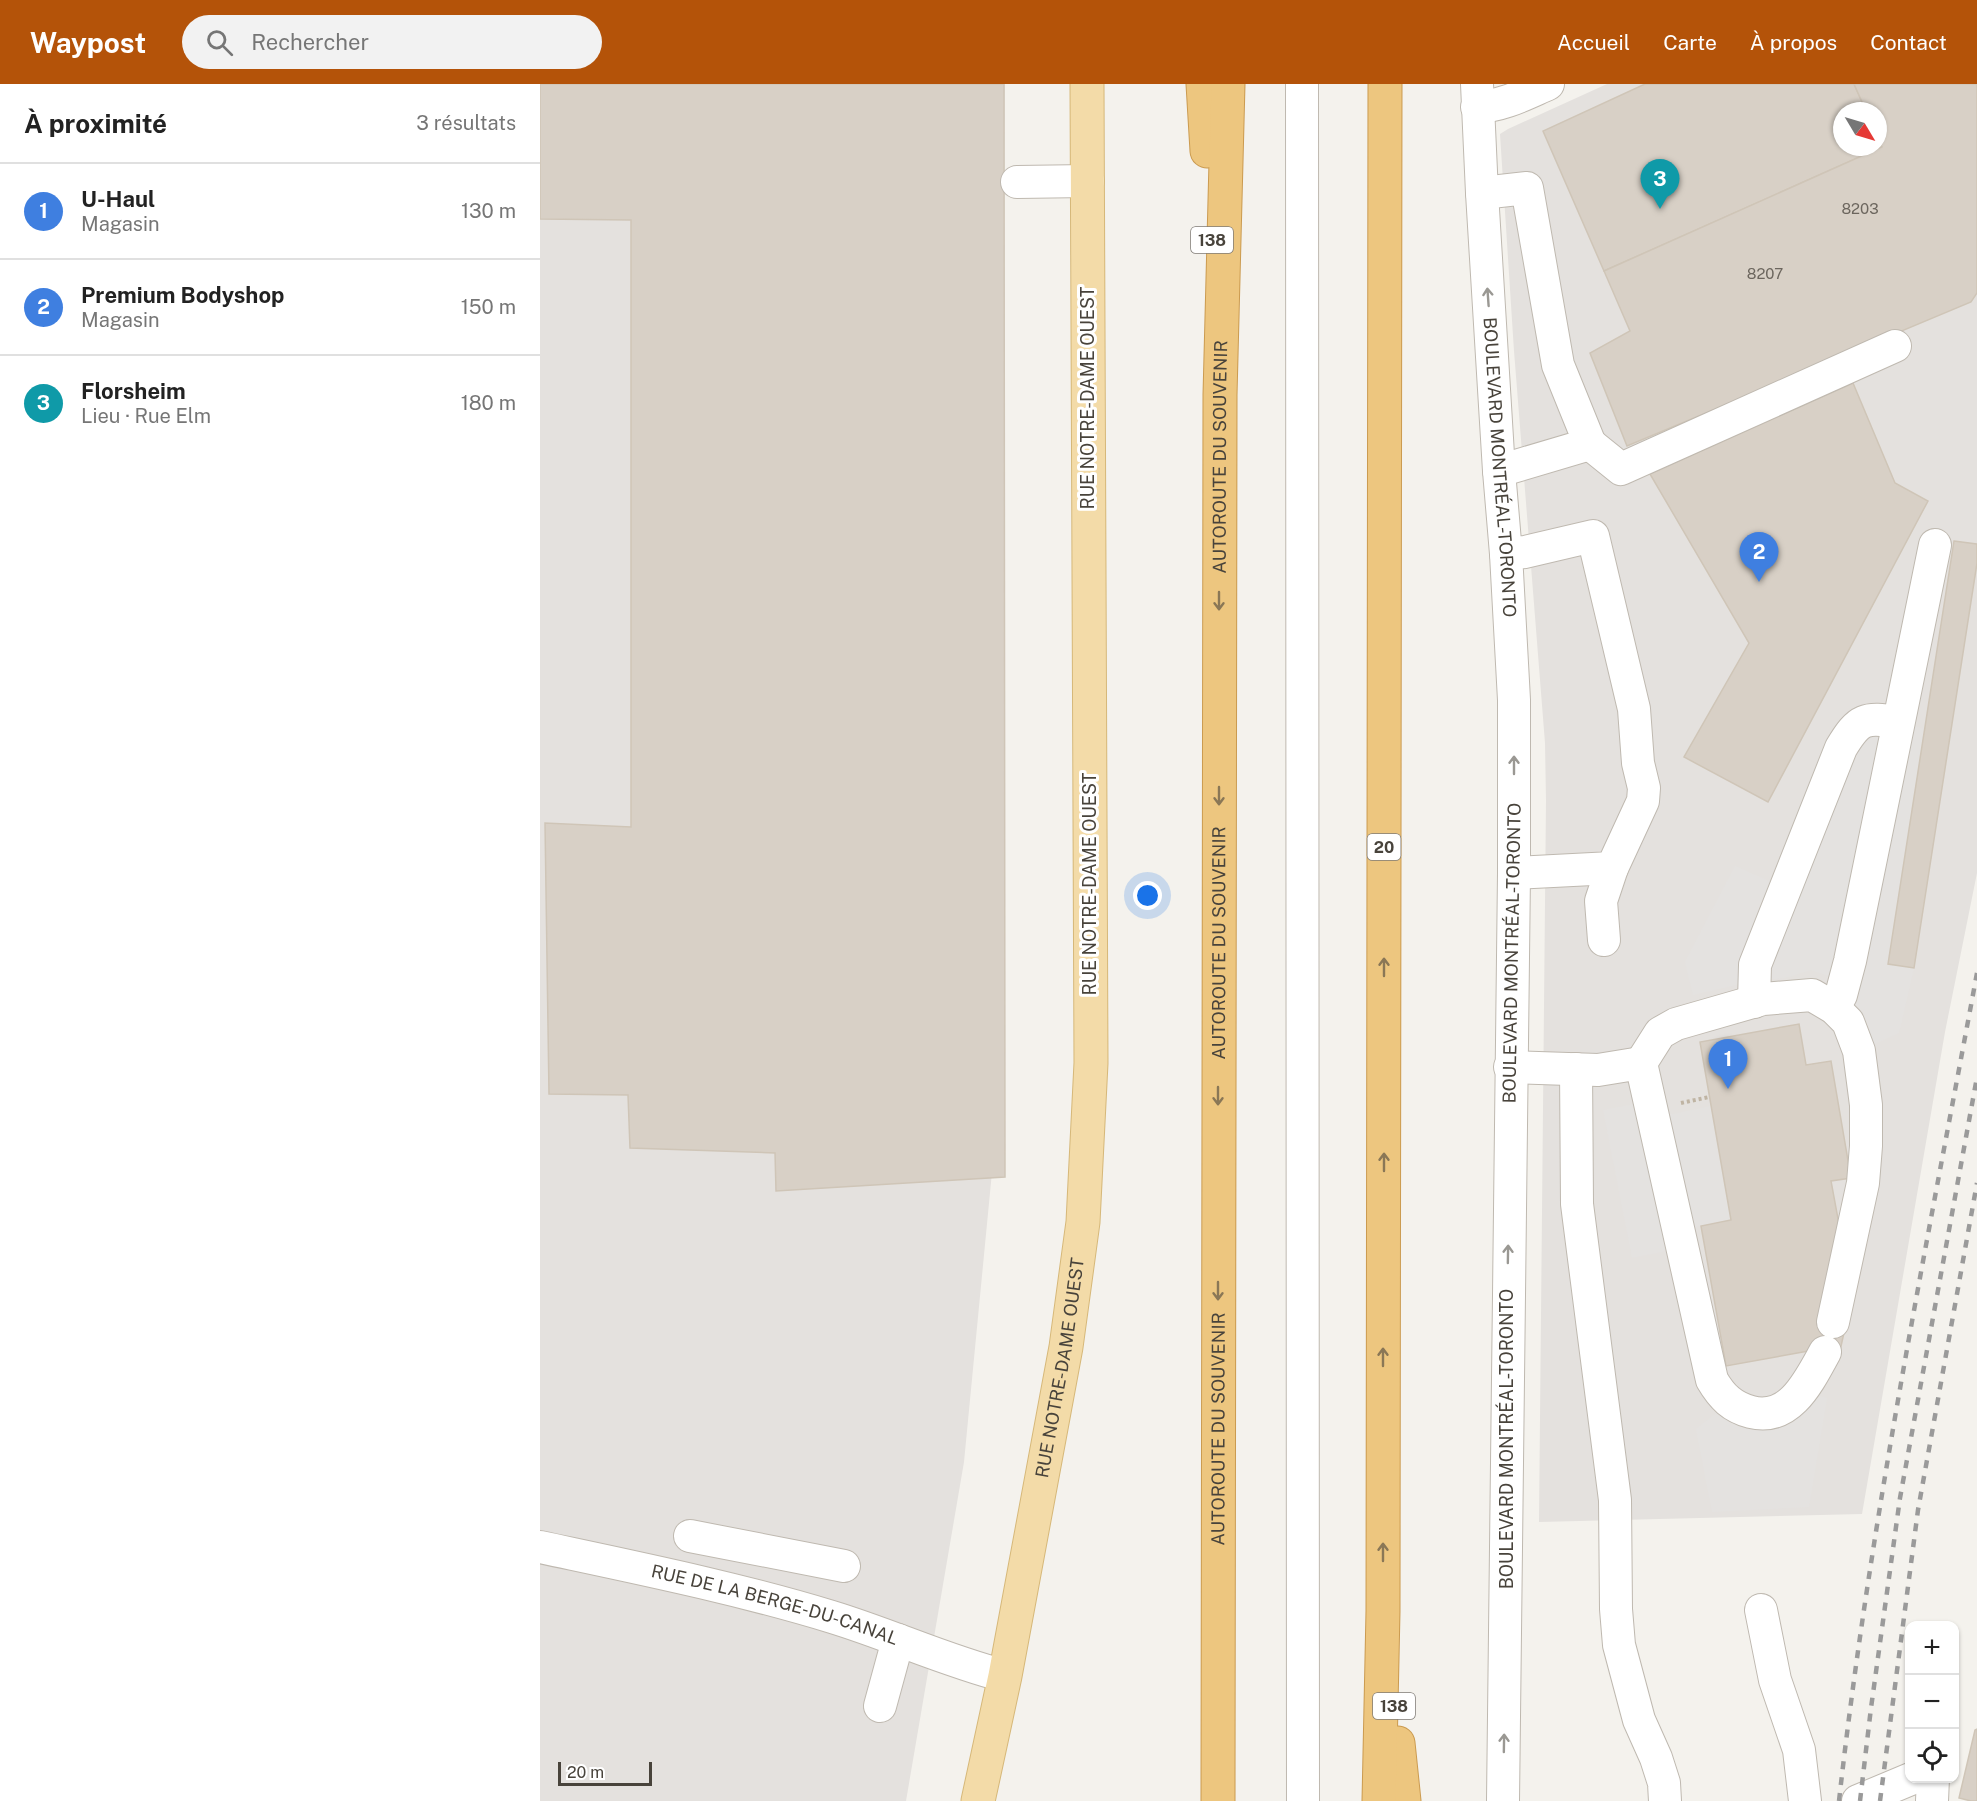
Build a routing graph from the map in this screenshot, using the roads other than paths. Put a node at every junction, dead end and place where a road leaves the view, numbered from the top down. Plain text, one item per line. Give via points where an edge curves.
1 (1087, 84) edge
2 (1203, 84) edge
3 (1228, 84) edge
4 (1302, 84) edge
5 (1385, 84) edge
6 (1548, 84) edge
7 (1477, 95) edge
8 (1088, 181) junction
9 (1017, 182) dead end
10 (1482, 193) junction
11 (1895, 346) dead end
12 (1220, 395) junction
13 (1590, 444) junction
14 (1498, 471) junction
15 (1935, 545) dead end
16 (1506, 554) junction
17 (1898, 722) junction
18 (1612, 868) junction
19 (1514, 873) junction
20 (1604, 940) dead end
21 (1754, 1002) junction
22 (1834, 1008) junction
23 (1641, 1063) junction
24 (1510, 1067) junction
25 (1576, 1069) junction
26 (1833, 1322) dead end
27 (1825, 1352) dead end
28 (690, 1536) dead end
29 (540, 1547) edge
30 (844, 1566) dead end
31 (1761, 1610) dead end
32 (1383, 1611) junction
33 (898, 1640) junction
34 (1005, 1676) junction
35 (880, 1706) dead end
36 (1905, 1782) edge
37 (1933, 1783) edge
38 (978, 1801) edge
39 (990, 1801) edge
40 (1218, 1801) edge
41 (1303, 1801) edge
42 (1379, 1801) edge
43 (1404, 1801) edge
44 (1503, 1801) edge
45 (1665, 1801) edge
46 (1804, 1801) edge
47 (1858, 1801) edge
48 (1932, 1801) edge

1 - 8 main road, RUE NOTRE-DAME OUEST
2 - 12 highway, 138
3 - 12 highway, AUTOROUTE DU SOUVENIR
4 - 41 street
32 -> 5 highway, 20
6 - 7 street via 1497,105
7 - 10 street, BOULEVARD MONTRÉAL-TORONTO
8 - 9 street
8 - 34 main road, RUE NOTRE-DAME OUEST via 1089,1124 1083,1222 1066,1347
10 - 13 street via 1527,188 1558,365
14 -> 10 street, BOULEVARD MONTRÉAL-TORONTO
11 - 13 street via 1620,469
12 -> 40 highway, AUTOROUTE DU SOUVENIR
13 - 14 street
14 - 16 street, BOULEVARD MONTRÉAL-TORONTO
15 - 17 street
16 - 18 street via 1593,536 1634,709 1644,788 1643,801
19 -> 16 street, BOULEVARD MONTRÉAL-TORONTO via 1514,700
17 - 21 street via 1872,718 1860,723 1841,748 1755,965
17 - 22 street via 1850,961
18 - 19 street
18 - 20 street via 1601,901
19 - 24 street, BOULEVARD MONTRÉAL-TORONTO
21 - 22 street via 1812,995
21 - 23 street via 1676,1024 1660,1033
22 - 26 street via 1848,1022 1859,1051 1866,1136 1863,1183
23 - 25 street via 1598,1070
23 - 27 street via 1712,1380 1723,1398 1740,1409 1773,1414 1802,1390
24 - 25 street
44 -> 24 street, BOULEVARD MONTRÉAL-TORONTO
25 - 45 street via 1577,1204 1615,1500 1619,1645 1639,1720 1664,1783
28 - 30 street
29 - 33 street, RUE DE LA BERGE-DU-CANAL via 767,1599
31 - 46 street via 1775,1680 1799,1750
32 - 42 highway, 20
32 - 43 highway, 138
33 - 34 street, RUE DE LA BERGE-DU-CANAL
33 - 35 street
34 - 38 main road, RUE NOTRE-DAME OUEST
34 - 39 main road, RUE NOTRE-DAME OUEST
36 - 47 street
37 - 48 street

